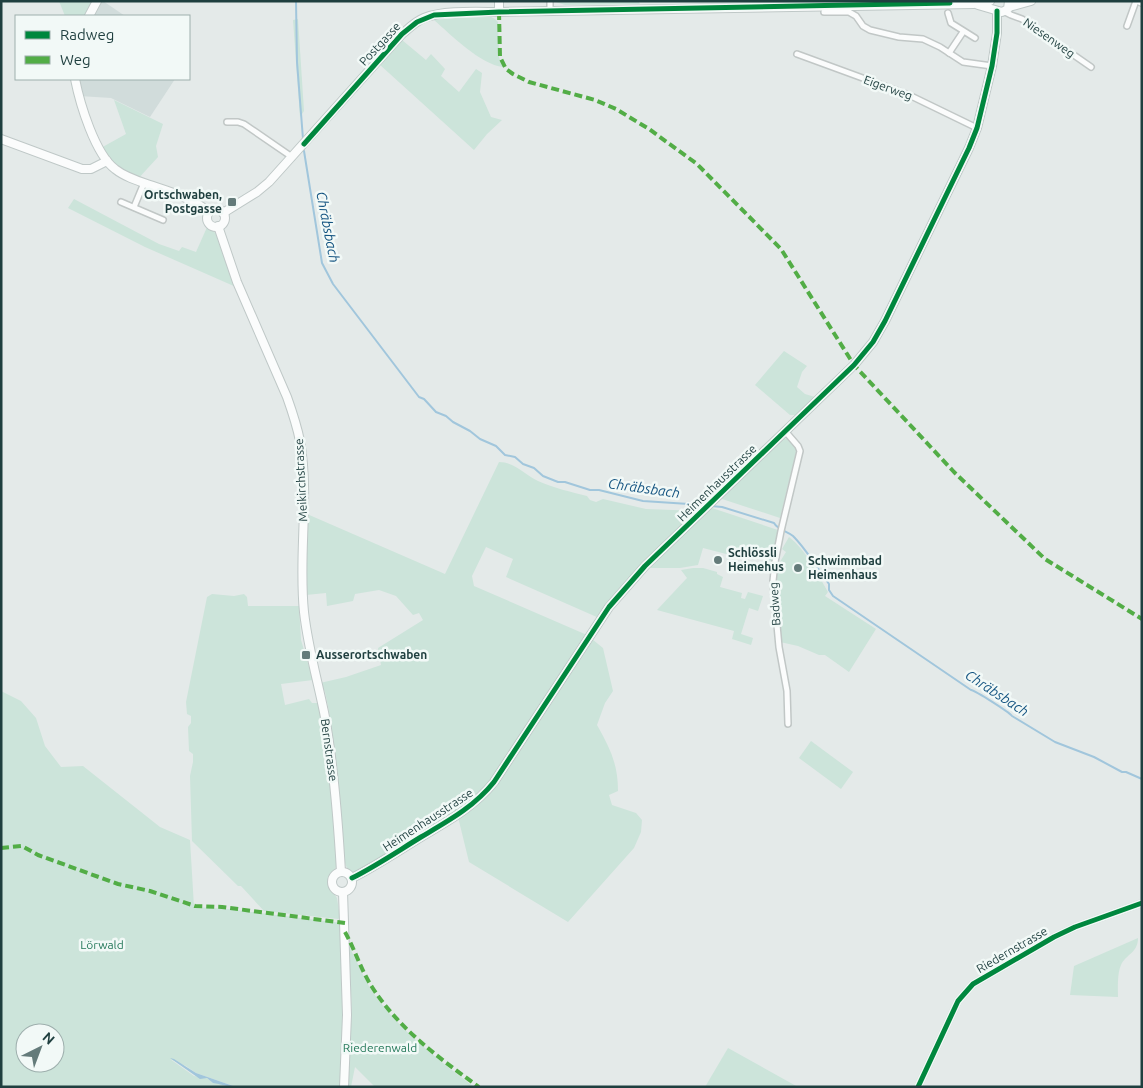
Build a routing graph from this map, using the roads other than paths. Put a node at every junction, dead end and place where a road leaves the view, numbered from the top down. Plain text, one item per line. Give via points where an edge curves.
1 (97, 1) edge
2 (499, 1) edge
3 (550, 1) edge
4 (990, 1) edge
5 (994, 1) edge
6 (1031, 1) edge
7 (1139, 2) edge
8 (973, 4) junction
9 (1004, 9) edge
10 (550, 10) junction
11 (499, 12) junction
12 (824, 12) dead end
13 (948, 13) dead end
14 (90, 15) edge
15 (1127, 26) dead end
16 (963, 32) junction
17 (975, 38) dead end
18 (949, 53) junction
19 (797, 54) dead end
20 (992, 66) junction
21 (1091, 67) dead end
22 (76, 80) edge
23 (227, 122) dead end
24 (976, 128) junction
25 (1, 139) edge
26 (292, 157) junction
27 (107, 161) junction
28 (144, 183) junction
29 (121, 202) dead end
30 (134, 207) junction
31 (209, 212) junction
32 (223, 213) junction
33 (163, 220) dead end
34 (218, 226) junction
35 (785, 431) junction
36 (306, 630) joint
37 (788, 724) dead end
38 (341, 872) junction
39 (352, 878) junction
40 (343, 892) junction
41 (1142, 903) edge
42 (344, 1087) edge
43 (918, 1087) edge

1 - 14 main road
2 - 11 main road
3 - 10 street
4 - 8 main road
5 - 9 main road, Heimenhausstrasse via 994,6
6 - 9 main road
7 - 15 street
8 - 9 main road
8 - 10 main road, Postgasse
9 - 20 main road, Heimenhausstrasse
9 - 21 street, Niesenweg
10 - 11 main road, Postgasse
11 - 26 main road, Postgasse via 434,15 413,25
12 - 18 street via 849,12 870,30 923,39
13 - 16 street via 951,23
16 - 17 street
16 - 18 street
18 - 20 street via 969,63
19 - 24 street, Eigerweg via 909,95
20 - 24 main road, Heimenhausstrasse
22 - 27 main road via 94,139
23 - 26 street via 244,124
24 - 35 main road, Heimenhausstrasse via 873,342
25 - 27 main road via 82,168 93,168
26 - 32 main road, Postgasse via 263,187
27 - 28 main road via 122,173
28 - 30 street
28 - 31 main road via 193,201
29 - 30 street
30 - 33 street
31 - 32 main road via 216,209
31 - 34 main road via 209,223
32 - 34 main road via 225,220
34 - 36 main road, Meikirchstrasse via 237,282 287,397 299,436
35 - 37 street, Badweg via 800,451 781,528 773,589 779,647 788,690
35 - 39 main road, Heimenhausstrasse via 642,569 609,607 481,798
36 - 38 main road, Bernstrasse via 331,754
38 - 39 main road
38 - 40 main road via 333,877 332,883 335,889
39 - 40 main road via 351,887
40 - 42 main road via 347,1015
41 - 43 street, Riedernstrasse via 1054,937 973,984 956,1006

